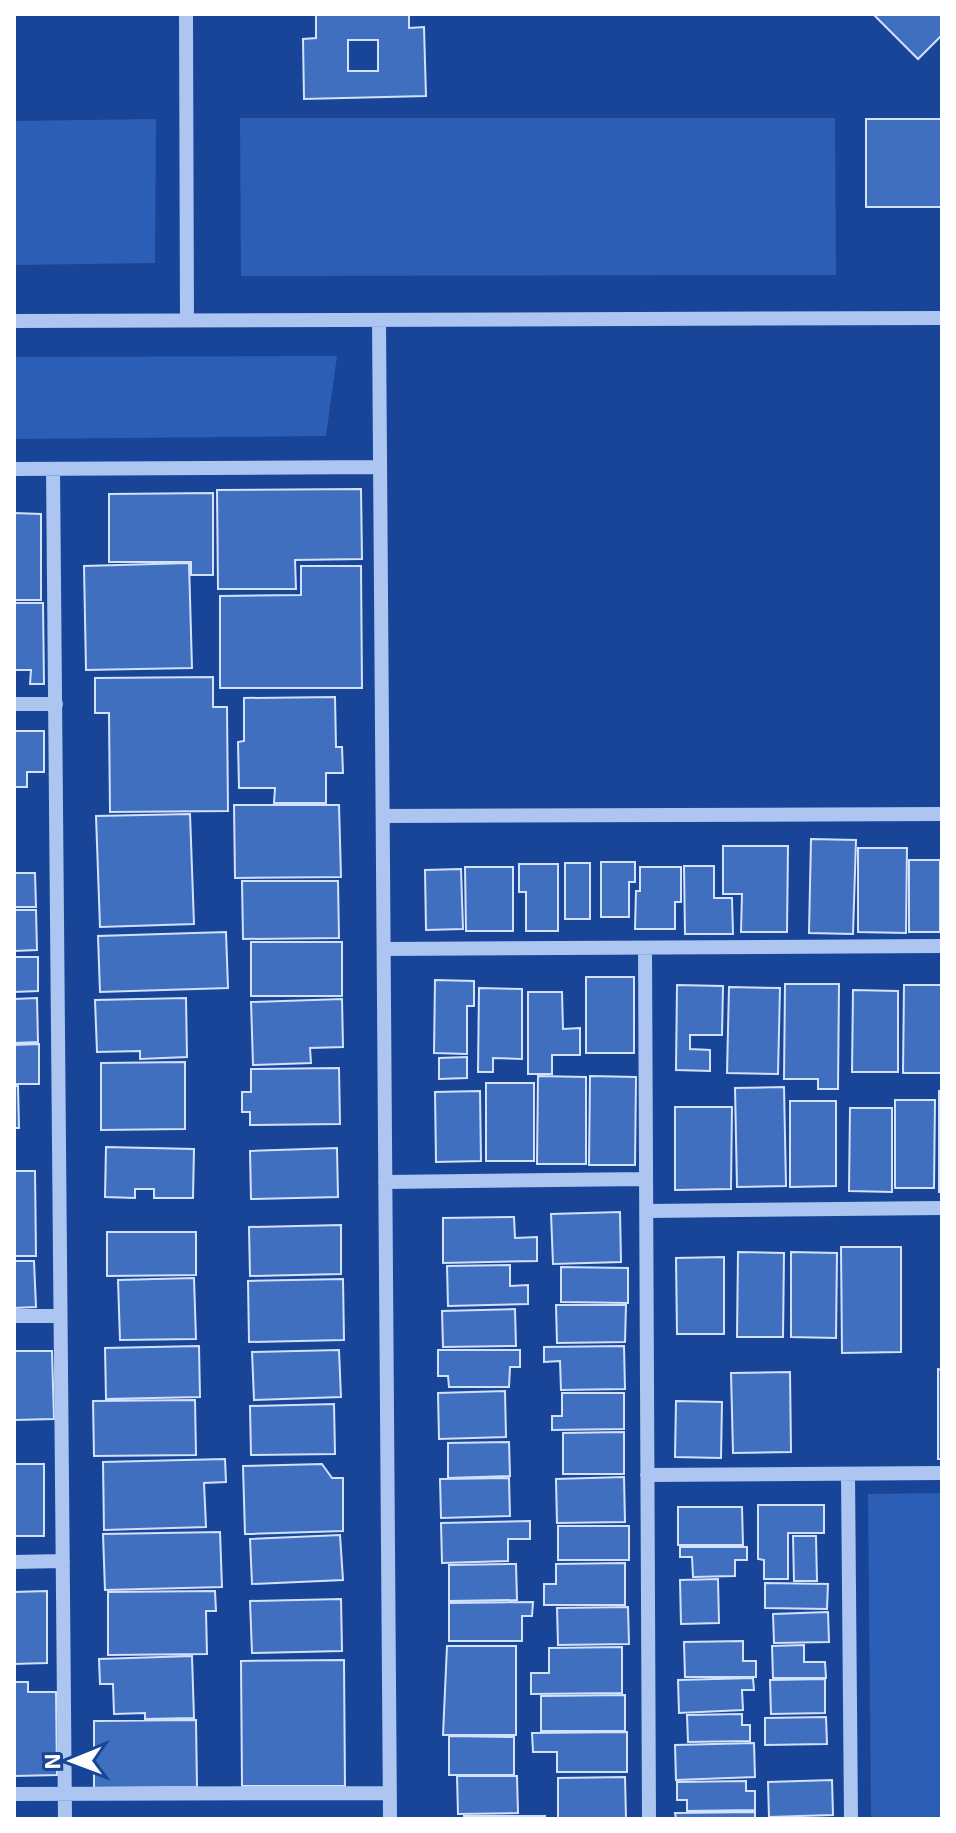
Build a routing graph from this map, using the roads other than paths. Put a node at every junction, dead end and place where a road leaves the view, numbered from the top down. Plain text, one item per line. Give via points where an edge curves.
1 (186, 14) edge
2 (942, 318) edge
3 (187, 320) junction
4 (379, 320) junction
5 (14, 321) edge
6 (380, 467) junction
7 (14, 469) edge
8 (53, 469) junction
9 (14, 704) edge
10 (56, 704) junction
11 (942, 814) edge
12 (383, 816) junction
13 (942, 946) edge
14 (645, 948) junction
15 (384, 949) junction
16 (646, 1179) junction
17 (385, 1182) junction
18 (942, 1208) edge
19 (646, 1211) junction
20 (14, 1316) edge
21 (60, 1316) junction
22 (942, 1473) edge
23 (848, 1474) junction
24 (647, 1475) junction
25 (63, 1561) junction
26 (14, 1562) edge
27 (65, 1793) junction
28 (390, 1793) junction
29 (14, 1794) edge
30 (65, 1819) edge
31 (390, 1819) edge
32 (649, 1819) edge
33 (851, 1819) edge

1 - 3 street
2 - 4 street
3 - 4 street
3 - 5 street
4 - 6 street
6 - 8 street
6 - 12 street
7 - 8 street
8 - 10 street
9 - 10 street
10 - 21 street
11 - 12 street
12 - 15 street
13 - 14 street
14 - 15 street
14 - 16 street
15 - 17 street
16 - 17 street
16 - 19 street
17 - 28 street
18 - 19 street
19 - 24 street
20 - 21 street
21 - 25 street
22 - 23 street
23 - 24 street
23 - 33 street
24 - 32 street
25 - 26 street
25 - 27 street
27 - 28 street
27 - 29 street
27 - 30 street
28 - 31 street

